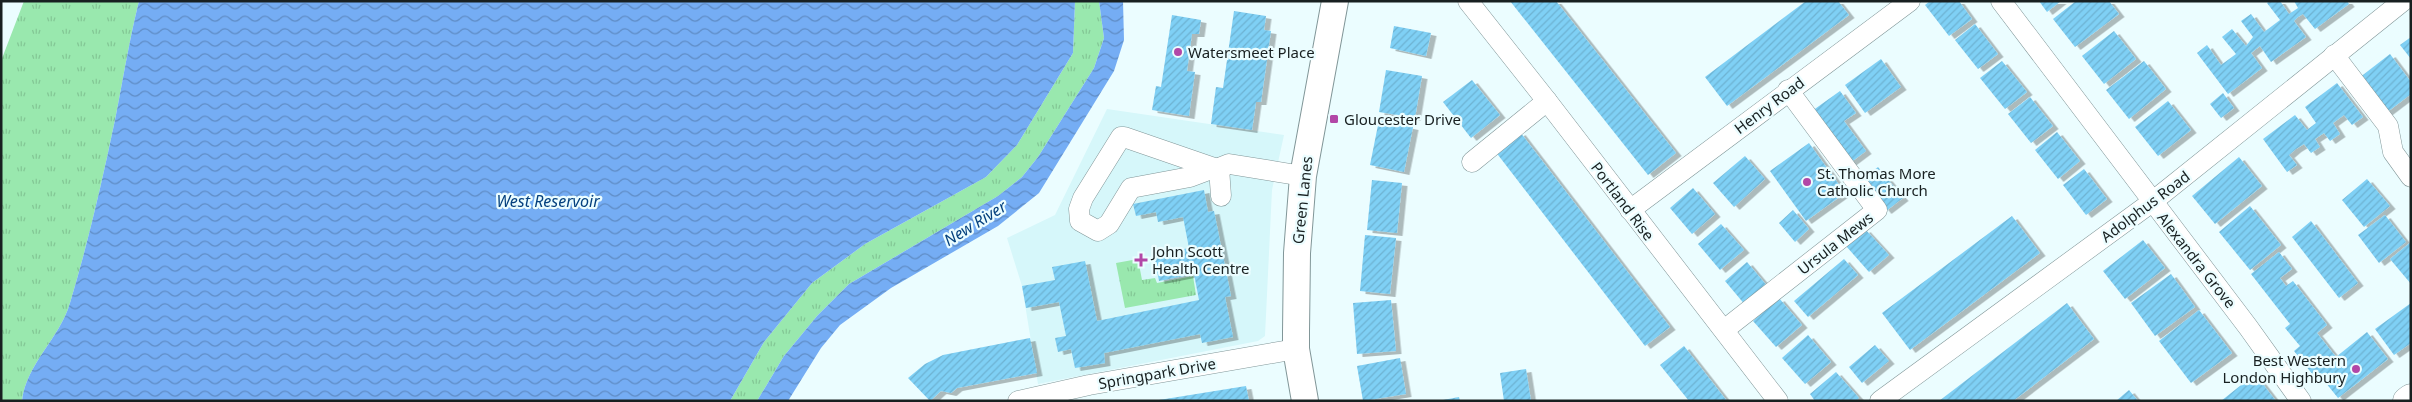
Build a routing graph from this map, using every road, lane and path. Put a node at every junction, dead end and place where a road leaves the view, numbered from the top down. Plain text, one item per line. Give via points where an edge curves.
1 (1336, 1) edge
2 (1468, 1) edge
3 (1910, 1) edge
4 (2001, 1) edge
5 (2403, 1) edge
6 (2334, 55) junction
7 (1788, 90) junction
8 (1547, 101) junction
9 (1472, 162) dead end
10 (1303, 176) junction
11 (2411, 177) edge
12 (1152, 183) joint
13 (1221, 196) dead end
14 (2152, 202) junction
15 (1630, 210) junction
16 (1724, 330) junction
17 (1296, 349) junction
18 (2411, 398) edge
19 (1018, 401) edge
20 (1305, 401) edge
21 (1778, 401) edge
22 (1880, 401) edge
23 (2301, 401) edge
24 (2407, 401) edge

1 - 10 main road, Green Lanes
2 - 8 street, Portland Rise
3 - 7 street, Henry Road
4 - 14 street, Alexandra Grove
5 - 6 street, Adolphus Road
6 - 11 street via 2388,126 2394,152
6 - 14 street, Adolphus Road
7 - 15 street, Henry Road
7 - 16 street, Ursula Mews via 1877,210
8 - 9 street
8 - 15 street, Portland Rise
10 - 13 street via 1229,164 1219,168
10 - 17 main road, Green Lanes via 1297,253
12 - 12 street via 1131,188 1109,224 1098,231 1080,221 1079,209 1084,198 1121,138 1214,168 1190,177
14 - 22 street, Adolphus Road
14 - 23 street, Alexandra Grove
15 - 16 street, Portland Rise
16 - 21 street, Portland Rise
17 - 19 street, Springpark Drive
17 - 20 main road, Green Lanes
18 - 24 highway

